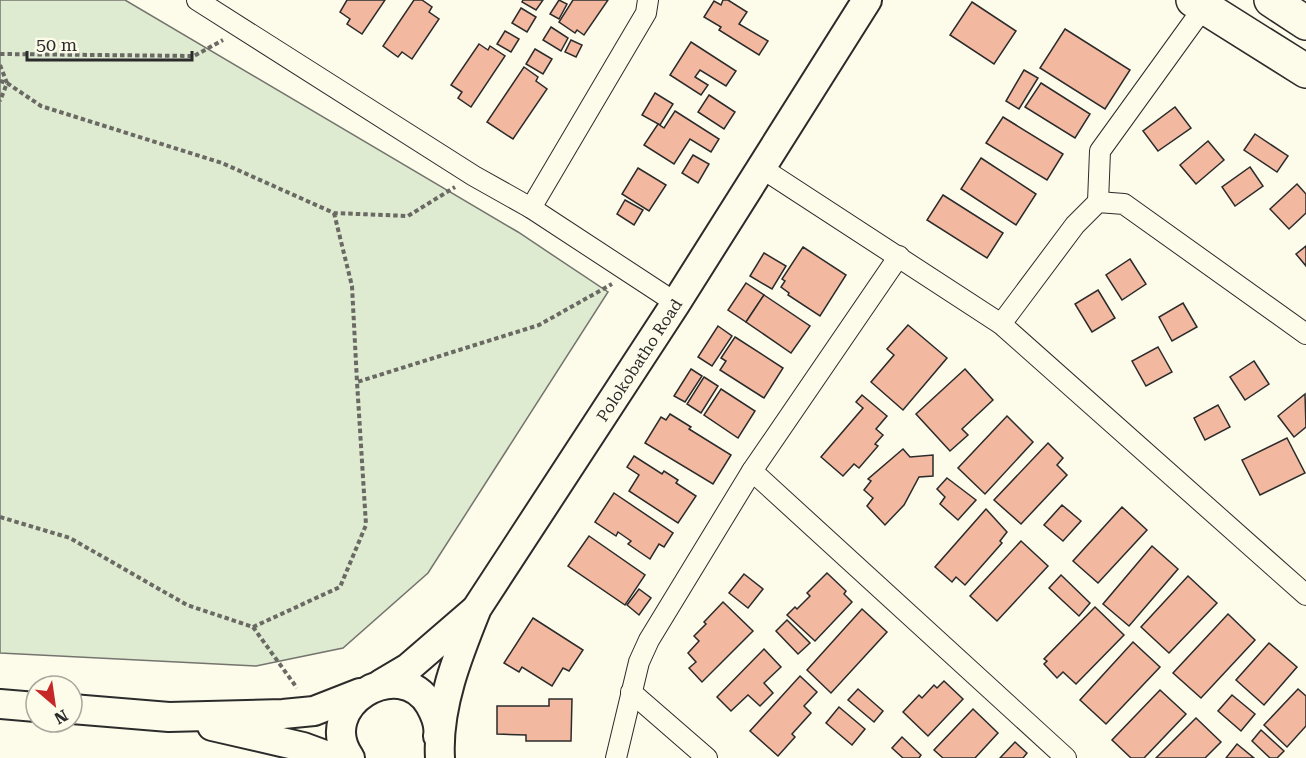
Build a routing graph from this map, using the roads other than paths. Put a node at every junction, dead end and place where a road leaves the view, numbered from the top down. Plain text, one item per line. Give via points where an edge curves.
1 (197, 0) edge
2 (648, 0) edge
3 (867, 0) edge
4 (1271, 0) edge
5 (1198, 3) edge
6 (1306, 23) edge
7 (1306, 71) edge
8 (760, 167) junction
9 (1098, 202) junction
10 (531, 207) junction
11 (899, 256) junction
12 (676, 303) junction
13 (1001, 324) junction
14 (1306, 334) edge
15 (752, 471) junction
16 (1306, 595) edge
17 (477, 608) junction
18 (371, 689) junction
19 (631, 692) junction
20 (0, 704) edge
21 (24, 706) edge
22 (84, 711) edge
23 (169, 717) junction
24 (436, 749) edge
25 (333, 758) edge
26 (350, 758) edge
27 (616, 758) edge
28 (707, 758) edge
29 (1066, 758) edge

1 - 10 street via 474,176
2 - 10 street via 646,13
3 - 8 street, Polokobatho Road
4 - 6 highway
5 - 7 highway
5 - 9 street via 1100,151
8 - 11 street
8 - 12 street, Polokobatho Road
9 - 13 street via 1075,225
9 - 14 street via 1124,204
10 - 12 street
11 - 13 street
11 - 15 street
12 - 17 street, Polokobatho Road
13 - 16 street
15 - 19 street via 649,640
15 - 29 street
17 - 18 street via 408,668
17 - 24 street, Polokobatho Road via 457,656
18 - 23 street via 314,711
18 - 24 street via 406,687 427,700 435,715
18 - 26 street via 349,705 343,720 341,737
19 - 27 street
19 - 28 street
20 - 21 street
22 - 23 street
23 - 25 street via 262,737

